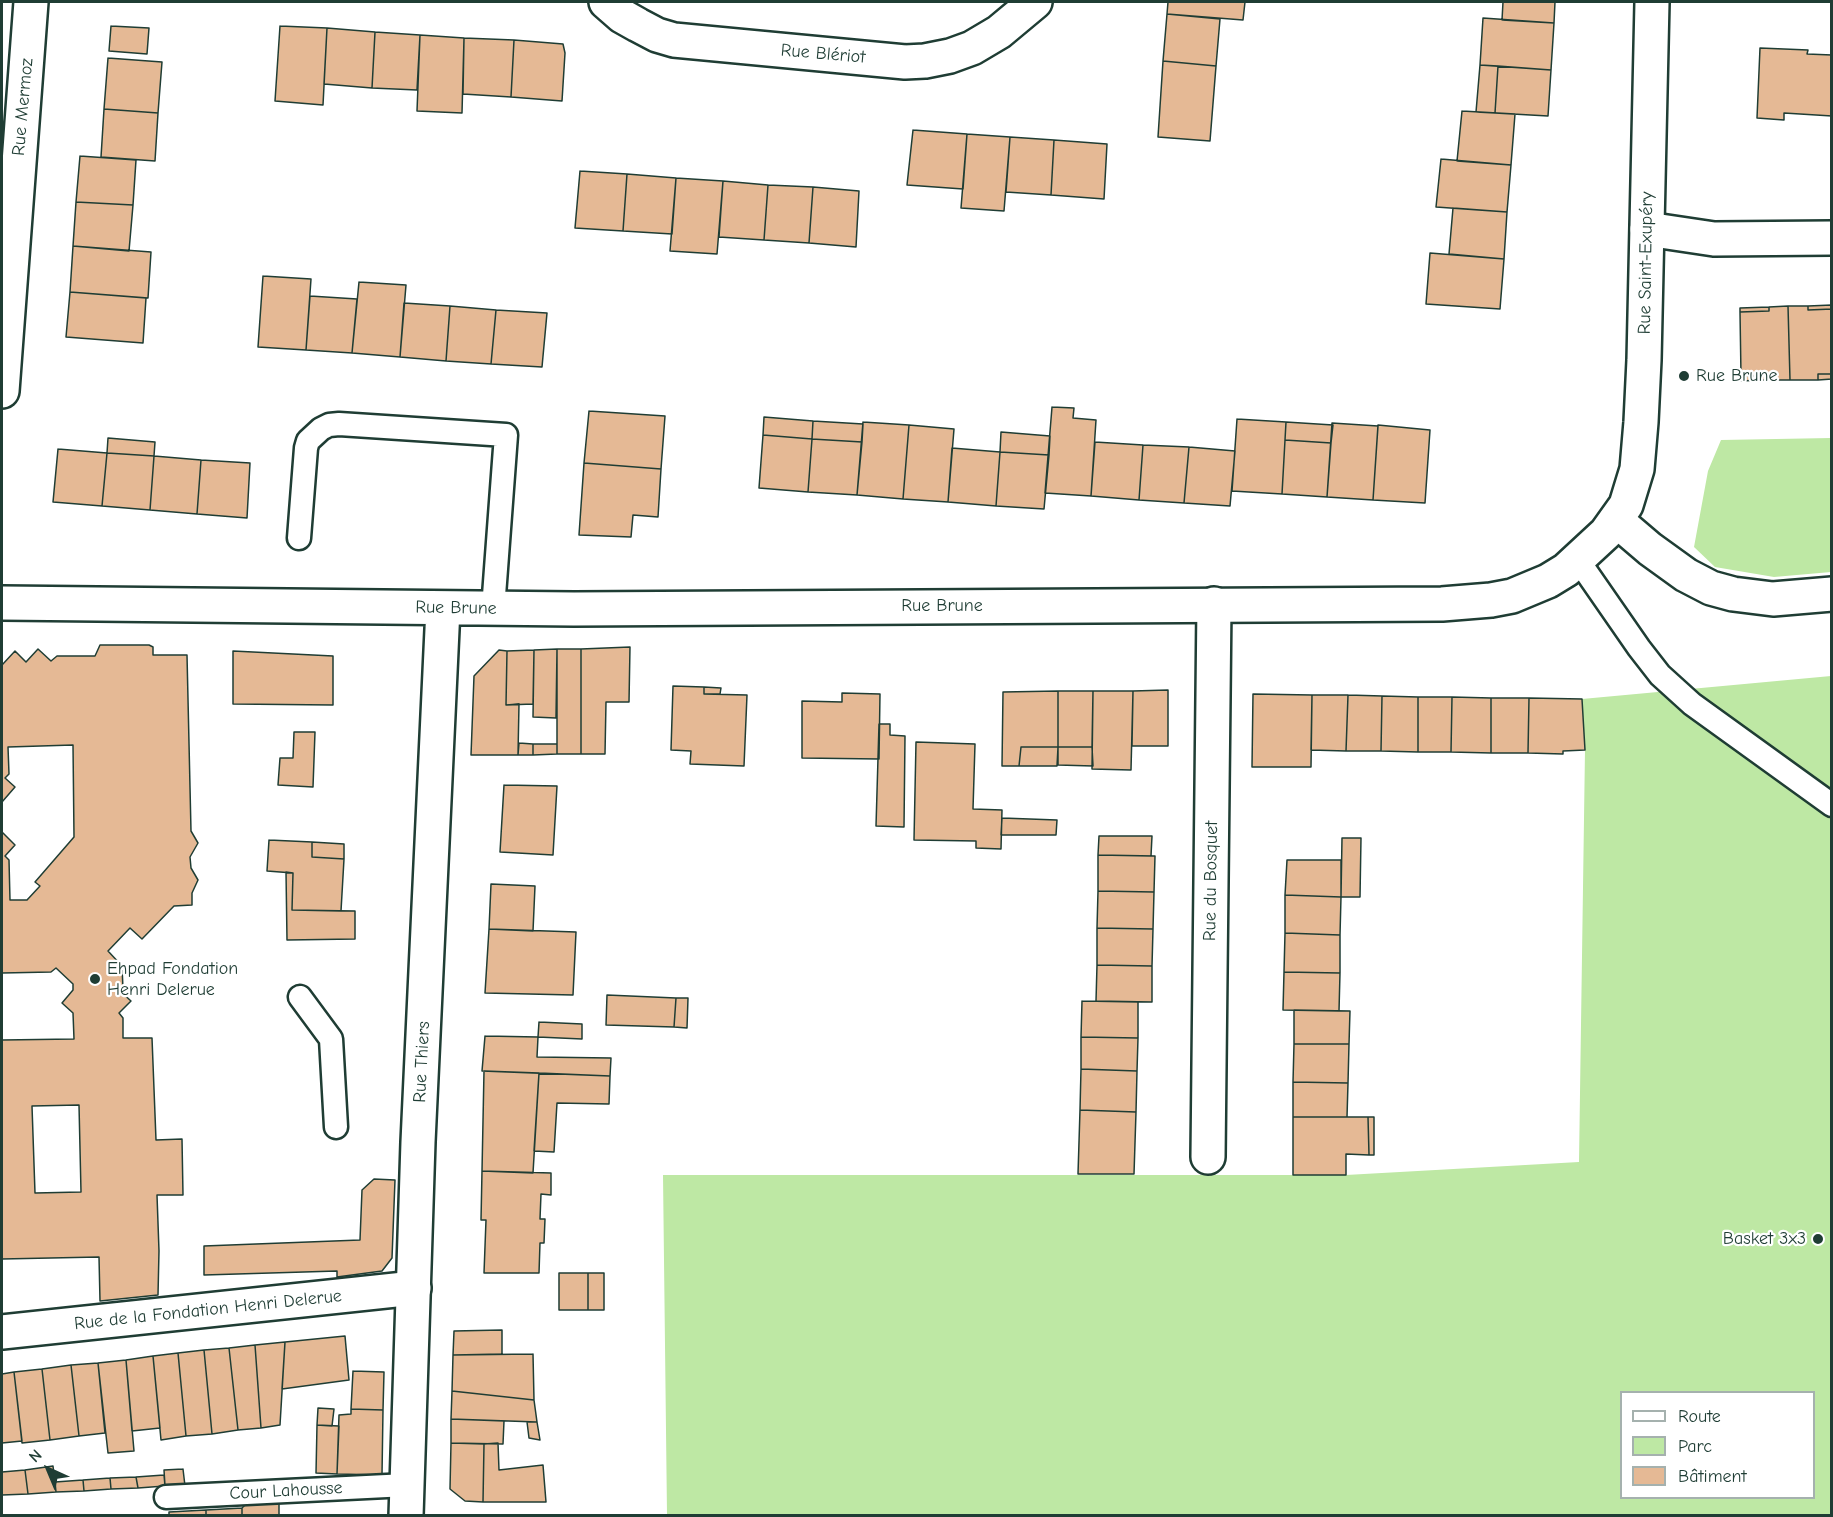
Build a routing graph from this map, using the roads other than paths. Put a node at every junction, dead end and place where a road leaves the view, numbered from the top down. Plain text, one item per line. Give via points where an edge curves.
1 (31, 2) edge
2 (606, 2) edge
3 (1035, 2) edge
4 (1652, 2) edge
5 (2, 172) edge
6 (1647, 229) junction
7 (13, 230) junction
8 (1832, 238) edge
9 (2, 391) edge
10 (1616, 520) junction
11 (299, 538) dead end
12 (1578, 560) junction
13 (1832, 594) edge
14 (2, 603) edge
15 (1214, 604) junction
16 (443, 608) junction
17 (493, 609) junction
18 (1832, 805) edge
19 (300, 997) dead end
20 (336, 1127) dead end
21 (1208, 1157) dead end
22 (414, 1288) junction
23 (2, 1332) edge
24 (166, 1497) dead end
25 (406, 1500) edge

1 - 7 street, Rue Mermoz
2 - 3 street, Rue Blériot via 638,26 674,40 905,62 950,56 972,48
4 - 6 street, Rue Saint-Exupéry
5 - 7 street
6 - 8 street via 1714,239
6 - 10 street, Rue Saint-Exupéry via 1639,451 1632,488
7 - 9 street, Rue Mermoz
10 - 12 street, Rue Brune
10 - 13 street via 1677,568 1711,588 1773,599
11 - 17 lane via 306,448 308,441 328,425 506,435
12 - 15 street, Rue Brune via 1548,581 1491,600 1442,604
12 - 18 lane via 1660,675 1692,704
14 - 16 street, Rue Brune
15 - 17 street, Rue Brune
15 - 21 street, Rue du Bosquet
16 - 17 street, Rue Brune
16 - 22 street, Rue Thiers
19 - 20 lane via 330,1039
22 - 23 street, Rue de la Fondation Henri Delerue
22 - 25 street, Rue Thiers
24 - 25 lane, Cour Lahousse

